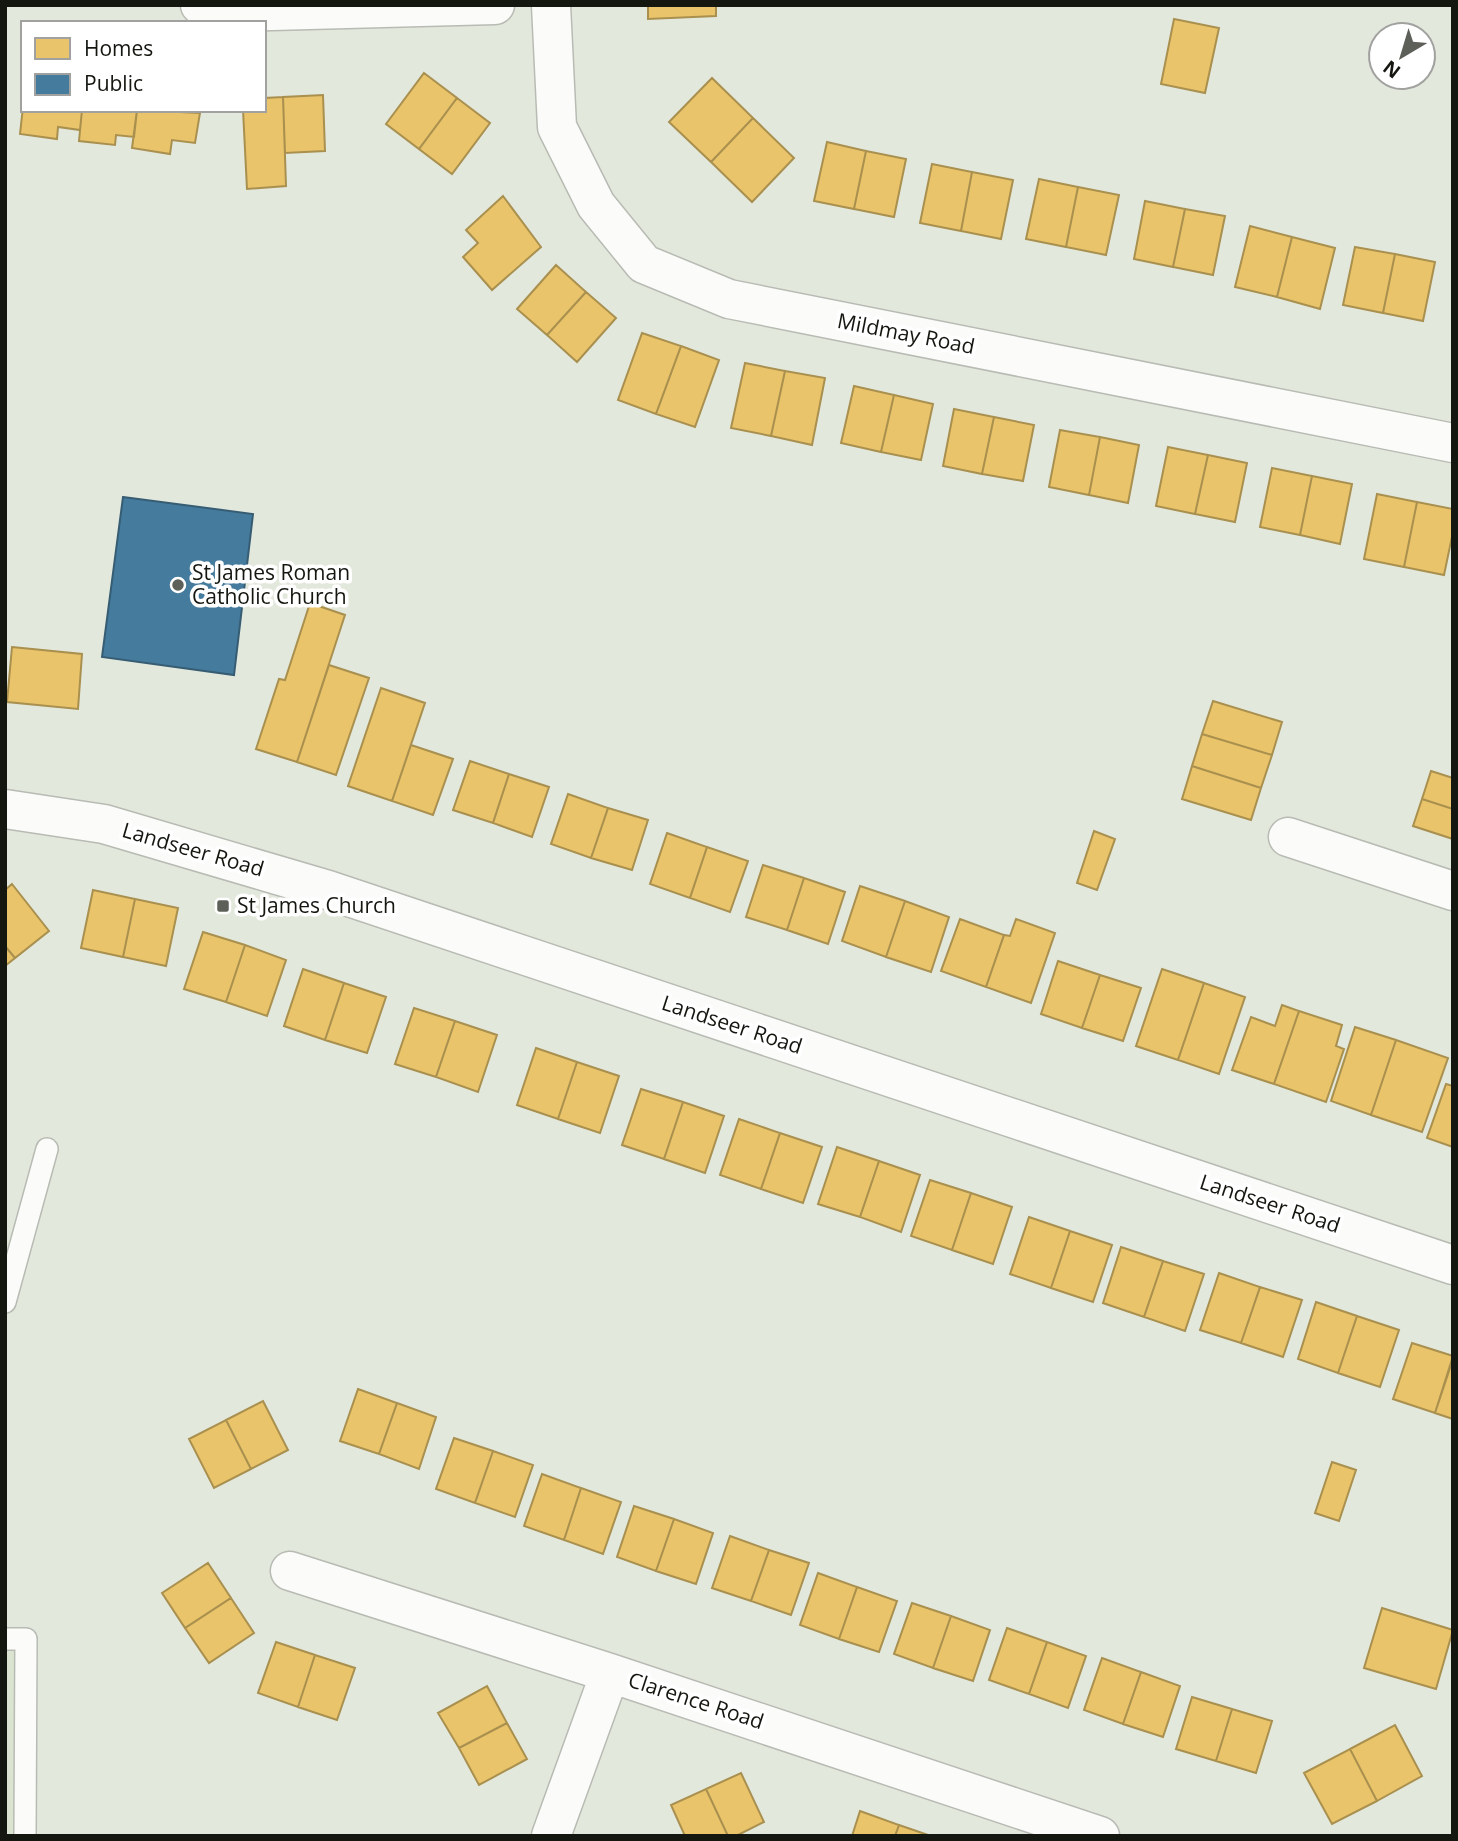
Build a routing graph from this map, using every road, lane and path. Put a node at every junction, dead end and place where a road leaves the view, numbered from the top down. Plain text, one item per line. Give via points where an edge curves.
1 (200, 5) edge
2 (495, 5) edge
3 (551, 5) edge
4 (1453, 443) edge
5 (5, 809) edge
6 (1288, 837) dead end
7 (1453, 891) edge
8 (47, 1149) dead end
9 (1453, 1265) edge
10 (5, 1302) edge
11 (290, 1571) dead end
12 (5, 1639) edge
13 (610, 1673) junction
14 (25, 1836) edge
15 (551, 1836) edge
16 (1100, 1836) edge

1 - 2 street via 235,12
3 - 4 street, Mildmay Road via 557,127 596,205 644,264 729,299
5 - 9 street, Landseer Road via 104,824 328,890
6 - 7 street
8 - 10 lane
11 - 13 street, Clarence Road
12 - 14 lane via 26,1639
13 - 15 street
13 - 16 street, Clarence Road

